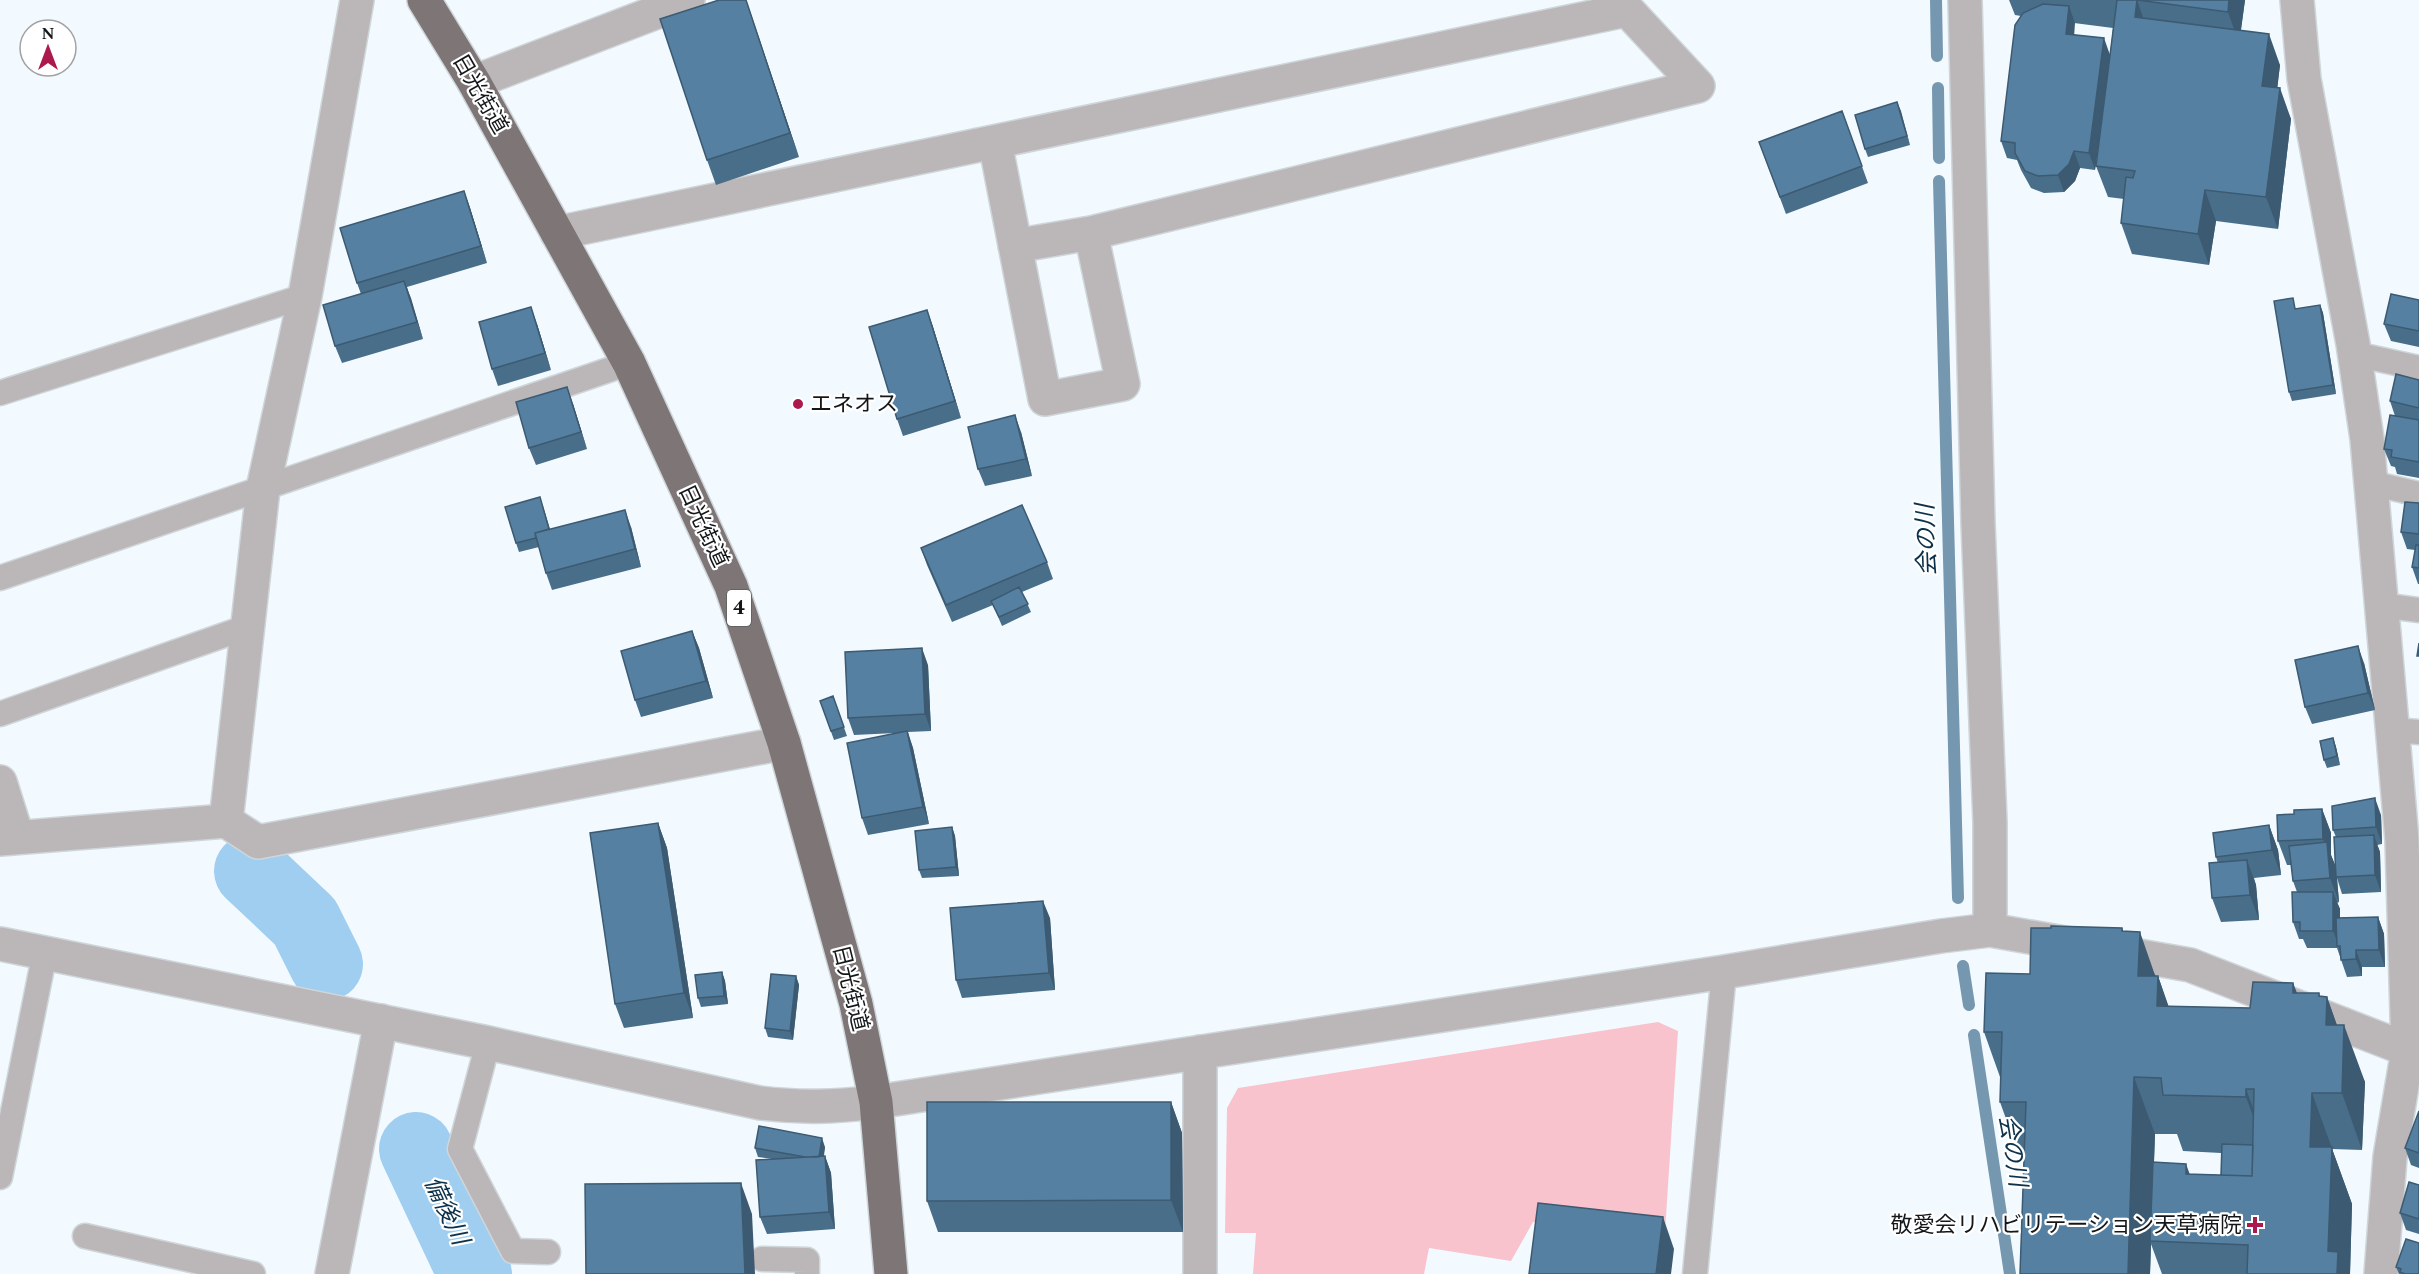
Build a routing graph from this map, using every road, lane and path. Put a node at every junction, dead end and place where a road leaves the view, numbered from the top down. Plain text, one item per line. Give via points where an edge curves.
1 (357, 0) edge
2 (424, 0) edge
3 (688, 0) edge
4 (1965, 0) edge
5 (2297, 0) edge
6 (1622, 5) edge
7 (474, 81) junction
8 (995, 142) junction
9 (557, 233) junction
10 (1091, 233) junction
11 (1015, 246) junction
12 (305, 296) junction
13 (2355, 354) junction
14 (629, 363) junction
15 (2419, 368) edge
16 (0, 393) edge
17 (2371, 483) junction
18 (263, 489) junction
19 (2419, 494) edge
20 (0, 578) edge
21 (2381, 605) junction
22 (2419, 610) edge
23 (247, 627) junction
24 (0, 714) edge
25 (2406, 731) edge
26 (784, 743) junction
27 (0, 782) edge
28 (226, 821) junction
29 (8, 837) edge
30 (1990, 930) junction
31 (0, 944) edge
32 (45, 952) junction
33 (1724, 972) junction
34 (381, 1022) junction
35 (488, 1043) junction
36 (1200, 1052) junction
37 (2414, 1052) edge
38 (876, 1101) junction
39 (0, 1177) edge
40 (85, 1236) dead end
41 (549, 1252) dead end
42 (762, 1259) dead end
43 (253, 1274) edge
44 (332, 1274) edge
45 (807, 1274) edge
46 (891, 1274) edge
47 (1200, 1274) edge
48 (1695, 1274) edge
49 (2381, 1274) edge

1 - 12 street
2 - 7 highway, 日光街道 / 4
3 - 7 street
4 - 30 street
5 - 13 street via 2304,79
6 - 8 street
6 - 10 street via 1698,86
7 - 9 highway, 日光街道 / 4
8 - 9 street
8 - 11 street
9 - 14 highway, 日光街道 / 4
10 - 11 street
10 - 11 street via 1122,384 1045,399
12 - 16 lane
12 - 18 street
13 - 15 lane
13 - 17 street
14 - 18 lane
14 - 26 highway, 日光街道 / 4 via 731,586
17 - 19 lane
17 - 21 street
18 - 20 lane
18 - 23 street
21 - 22 lane
21 - 25 street
23 - 24 lane
23 - 28 street
25 - 37 street via 2402,840
26 - 28 street via 258,842
26 - 38 highway, 日光街道 / 4 via 856,1004
27 - 29 street
28 - 29 street
30 - 33 street
30 - 37 street via 2190,965
31 - 32 street
32 - 34 street
32 - 39 lane
33 - 36 street
33 - 48 lane
34 - 35 street
34 - 44 street
35 - 38 street via 760,1103 799,1108
35 - 41 lane via 460,1149 513,1251
36 - 38 street
36 - 47 street
37 - 49 street via 2390,1157
38 - 46 highway, 日光街道 / 4
40 - 43 lane
42 - 45 lane via 807,1260

